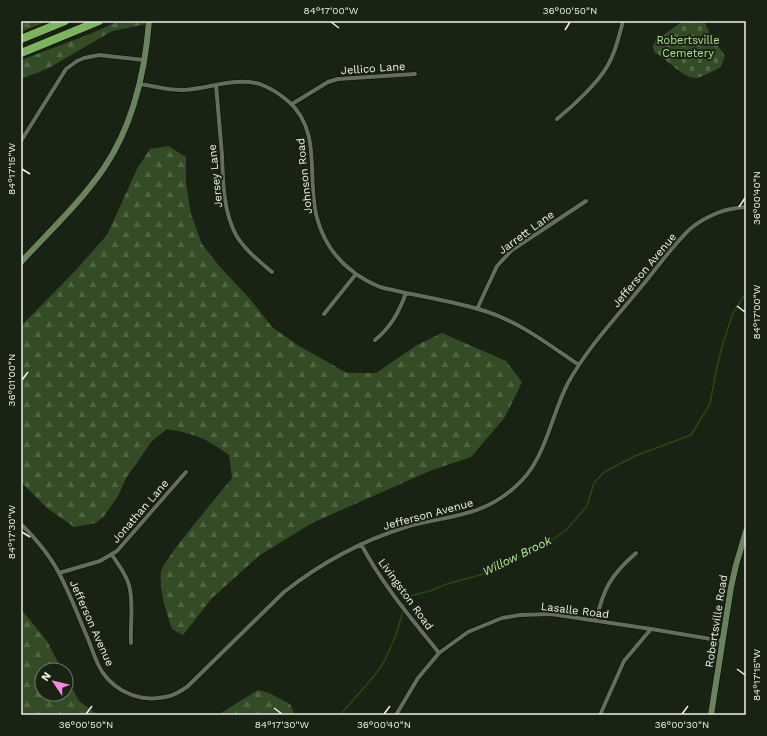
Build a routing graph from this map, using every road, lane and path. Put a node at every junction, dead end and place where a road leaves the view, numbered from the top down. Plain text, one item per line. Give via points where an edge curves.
1 (65, 21) edge
2 (99, 21) edge
3 (149, 21) edge
4 (623, 21) edge
5 (21, 39) edge
6 (21, 53) edge
7 (144, 60) junction
8 (415, 74) dead end
9 (140, 84) junction
10 (216, 85) junction
11 (292, 104) junction
12 (557, 119) dead end
13 (21, 141) edge
14 (586, 201) dead end
15 (746, 207) edge
16 (21, 262) edge
17 (272, 272) dead end
18 (356, 274) junction
19 (406, 293) junction
20 (477, 309) junction
21 (324, 314) dead end
22 (375, 340) dead end
23 (579, 365) junction
24 (186, 472) dead end
25 (21, 524) edge
26 (746, 531) edge
27 (361, 544) junction
28 (636, 553) dead end
29 (112, 555) junction
30 (60, 573) junction
31 (596, 620) junction
32 (651, 629) junction
33 (723, 640) junction
34 (132, 643) dead end
35 (439, 653) junction
36 (396, 715) edge
37 (600, 715) edge
38 (711, 715) edge

1 - 5 highway
2 - 6 highway
3 - 7 street
4 - 12 street via 608,66 574,105
7 - 9 street
7 - 13 street via 99,56 77,61 66,69
8 - 11 street, Jellico Lane via 338,79 328,82
9 - 10 street, Johnson Road via 182,90
9 - 16 street via 129,120 104,167 89,188
10 - 11 street, Johnson Road via 240,81 259,84 276,91
10 - 17 street, Jersey Lane via 228,215 244,246
11 - 18 street, Johnson Road via 305,123 312,148 314,206 322,234 336,257
14 - 20 street, Jarrett Lane via 502,259 492,274
15 - 23 street, Jefferson Avenue via 717,213 688,232
18 - 19 street, Johnson Road via 380,287
18 - 21 street
19 - 20 street, Johnson Road
19 - 22 street via 399,312 384,333
20 - 23 street, Johnson Road via 504,318
23 - 27 street, Jefferson Avenue via 561,398 533,467 504,497 483,509 407,527
24 - 29 street, Jonathan Lane
25 - 30 street, Jefferson Avenue via 35,538
26 - 33 street, Robertsville Road via 736,565
27 - 30 street, Jefferson Avenue via 336,556 289,588 187,687 176,694 150,699 123,691 109,680 98,664
27 - 35 street, Livingston Road via 386,586
28 - 31 street via 610,581 602,597
29 - 30 street, Jonathan Lane
29 - 34 street via 129,585
31 - 32 street, Lasalle Road
31 - 35 street, Lasalle Road via 551,614 502,618 468,632
32 - 33 street, Lasalle Road
32 - 37 street via 624,661
33 - 38 street, Robertsville Road
35 - 36 street, Lasalle Road via 418,678

